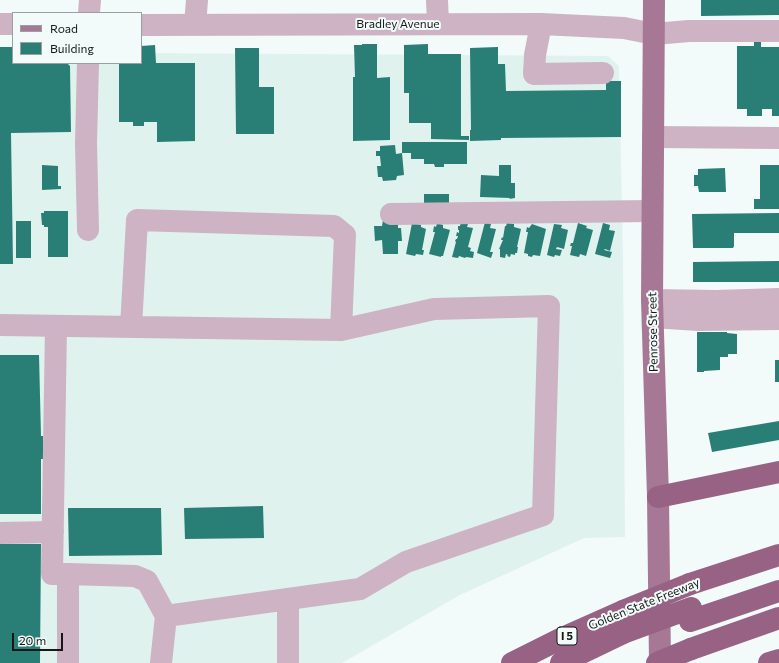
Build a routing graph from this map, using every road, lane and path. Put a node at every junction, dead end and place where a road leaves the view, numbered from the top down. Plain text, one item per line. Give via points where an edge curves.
1 (90, 0) edge
2 (197, 0) edge
3 (437, 0) edge
4 (654, 0) edge
5 (90, 12) edge
6 (0, 24) edge
7 (12, 24) edge
8 (438, 24) junction
9 (541, 24) junction
10 (142, 25) edge
11 (195, 25) junction
12 (779, 31) edge
13 (654, 34) junction
14 (88, 64) edge
15 (603, 73) dead end
16 (653, 137) junction
17 (779, 138) edge
18 (652, 211) junction
19 (391, 214) dead end
20 (88, 230) dead end
21 (779, 299) edge
22 (653, 308) junction
23 (779, 319) edge
24 (0, 325) edge
25 (56, 326) junction
26 (131, 327) junction
27 (342, 330) junction
28 (779, 472) edge
29 (658, 497) junction
30 (53, 532) junction
31 (0, 533) edge
32 (779, 555) edge
33 (68, 574) junction
34 (779, 579) edge
35 (779, 591) edge
36 (288, 599) junction
37 (691, 614) junction
38 (166, 616) junction
39 (779, 618) edge
40 (623, 640) junction
41 (779, 660) edge
42 (68, 663) edge
43 (161, 663) edge
44 (288, 663) edge
45 (512, 663) edge
46 (560, 663) edge
47 (590, 663) edge
48 (658, 663) edge
49 (769, 663) edge

1 - 5 street
2 - 11 street
3 - 8 street
4 - 13 main road, Penrose Street
6 - 7 street
8 - 9 street, Bradley Avenue
8 - 11 street, Bradley Avenue
9 - 13 street, Bradley Avenue via 624,28
9 - 15 street via 534,74
10 - 11 street, Bradley Avenue
12 - 13 street, Bradley Avenue via 689,31
13 - 16 main road, Penrose Street
14 - 20 street
16 - 17 street
16 - 18 main road, Penrose Street
18 - 19 street
18 - 22 main road, Penrose Street
21 - 22 street via 716,301
22 - 23 street via 698,320
22 - 29 main road, Penrose Street
24 - 25 street
25 - 26 street
25 - 30 street
26 - 27 street
26 - 27 street via 137,220 334,226 344,235
27 - 36 street via 434,309 549,306 543,515 406,562 360,589
28 - 29 highway
29 - 48 main road, Penrose Street
30 - 31 street
30 - 33 street via 52,574
32 - 45 highway, Golden State Freeway / I 5, bridge via 690,584 623,611
33 - 38 street via 141,578 147,581
33 - 42 street
34 - 37 highway
35 - 37 highway
36 - 38 street
36 - 44 street
37 - 40 highway
38 - 43 street
39 - 48 highway, bridge
40 - 46 highway
40 - 47 highway
41 - 49 highway

